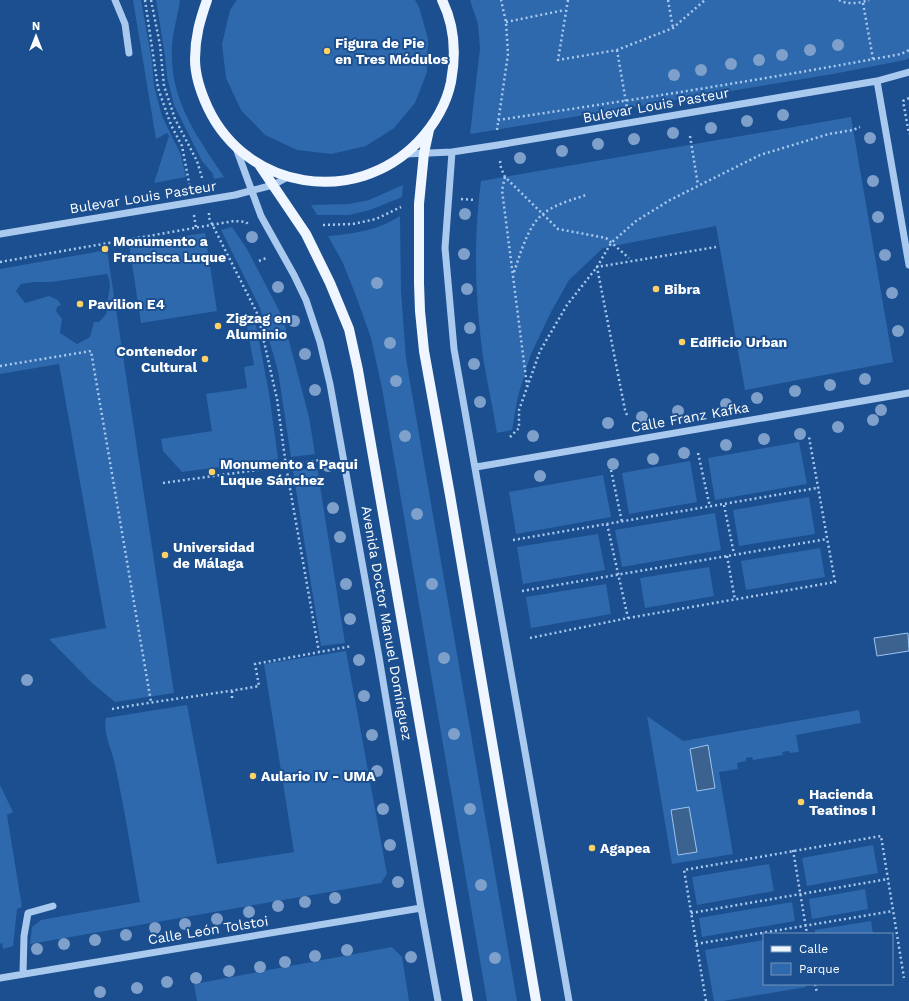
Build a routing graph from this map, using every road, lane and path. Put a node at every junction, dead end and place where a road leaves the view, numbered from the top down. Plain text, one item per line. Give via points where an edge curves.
1 (114, 0) edge
2 (146, 0) edge
3 (151, 0) edge
4 (207, 0) edge
5 (442, 0) edge
6 (501, 0) edge
7 (568, 0) edge
8 (668, 0) edge
9 (705, 0) edge
10 (839, 0) edge
11 (869, 0) edge
12 (863, 3) junction
13 (565, 10) junction
14 (506, 22) junction
15 (673, 28) junction
16 (617, 50) junction
17 (909, 50) edge
18 (129, 53) dead end
19 (873, 59) junction
20 (909, 72) edge
21 (877, 80) junction
22 (909, 98) edge
23 (626, 101) junction
24 (627, 108) dead end
25 (908, 117) edge
26 (498, 120) junction
27 (860, 127) dead end
28 (429, 130) junction
29 (497, 130) dead end
30 (909, 134) edge
31 (690, 136) dead end
32 (632, 138) dead end
33 (633, 146) dead end
34 (236, 148) junction
35 (452, 152) junction
36 (424, 153) junction
37 (406, 154) junction
38 (500, 161) dead end
39 (260, 166) junction
40 (288, 177) junction
41 (505, 177) junction
42 (203, 181) dead end
43 (274, 185) junction
44 (698, 185) junction
45 (251, 191) junction
46 (586, 195) dead end
47 (455, 199) dead end
48 (475, 200) dead end
49 (193, 202) junction
50 (401, 207) dead end
51 (542, 214) junction
52 (209, 218) dead end
53 (322, 225) dead end
54 (213, 226) junction
55 (251, 227) dead end
56 (196, 228) junction
57 (0, 234) edge
58 (611, 243) junction
59 (716, 247) dead end
60 (266, 258) dead end
61 (630, 258) dead end
62 (259, 261) dead end
63 (0, 262) edge
64 (909, 265) edge
65 (597, 266) junction
66 (514, 273) junction
67 (0, 366) edge
68 (527, 386) junction
69 (909, 393) edge
70 (627, 414) dead end
71 (510, 437) dead end
72 (809, 437) dead end
73 (698, 453) dead end
74 (320, 460) dead end
75 (286, 466) junction
76 (476, 466) junction
77 (611, 470) dead end
78 (163, 483) dead end
79 (817, 488) junction
80 (724, 505) junction
81 (710, 507) junction
82 (622, 522) junction
83 (607, 524) junction
84 (827, 539) junction
85 (513, 540) dead end
86 (734, 554) junction
87 (727, 556) junction
88 (618, 575) junction
89 (522, 591) dead end
90 (735, 600) junction
91 (628, 618) junction
92 (530, 638) dead end
93 (352, 646) dead end
94 (319, 652) junction
95 (232, 691) junction
96 (232, 698) dead end
97 (151, 702) junction
98 (112, 709) dead end
99 (793, 850) junction
100 (888, 879) junction
101 (800, 894) junction
102 (53, 906) dead end
103 (420, 908) junction
104 (893, 911) junction
105 (691, 913) junction
106 (806, 926) junction
107 (763, 933) edge
108 (763, 933) edge
109 (807, 933) edge
110 (696, 944) junction
111 (23, 973) junction
112 (0, 978) edge
113 (904, 978) dead end
114 (815, 985) edge
115 (817, 993) dead end
116 (438, 1001) edge
117 (468, 1001) edge
118 (536, 1001) edge
119 (569, 1001) edge
120 (706, 1001) edge

1 - 18 street via 125,24
2 - 49 path via 158,88 184,153
3 - 42 path via 160,45 164,86 175,119 197,162
4 - 34 main road via 198,27 195,60 201,92 215,122
5 - 28 main road via 447,9 453,37 454,64 448,92
6 - 14 path
7 - 13 path
8 - 15 path
9 - 15 path
10 - 12 path
11 - 12 path
12 - 19 path
13 - 14 path
13 - 16 path via 558,60
14 - 26 path via 508,54
15 - 16 path
16 - 23 path
17 - 19 path
19 - 23 path
20 - 21 street, Bulevar Louis Pasteur
21 - 35 street, Bulevar Louis Pasteur
21 - 64 street
22 - 25 path via 903,101
23 - 24 path
23 - 26 path
25 - 30 path
26 - 29 path
27 - 44 path via 760,155
28 - 36 main road
28 - 37 main road
31 - 44 path
32 - 33 path
34 - 39 main road
34 - 45 street, Avenida Doctor Manuel Domínguez
35 - 36 street, Bulevar Louis Pasteur
35 - 76 street via 445,248 454,348
36 - 37 street, Bulevar Louis Pasteur
36 - 118 main road via 419,204 419,283 424,351
37 - 40 main road via 383,168 350,180 316,182
38 - 41 path
39 - 40 main road
39 - 43 main road, Avenida Doctor Manuel Domínguez
40 - 43 street, Bulevar Louis Pasteur
41 - 51 path
41 - 66 path via 502,190
43 - 45 street, Bulevar Louis Pasteur
43 - 117 main road, Avenida Doctor Manuel Domínguez via 306,234 330,283 348,330 358,370
44 - 58 path via 636,221
45 - 49 street, Bulevar Louis Pasteur
45 - 103 street, Avenida Doctor Manuel Domínguez via 261,216 306,300 320,342 380,657
46 - 51 path
47 - 48 path
49 - 56 path
49 - 57 street, Bulevar Louis Pasteur
50 - 53 path via 376,219 353,224
51 - 58 path via 558,230 606,238
51 - 66 path via 526,239
52 - 54 path
54 - 55 path via 234,221 246,222
54 - 56 path
54 - 75 path via 258,315 277,399
56 - 63 path
58 - 61 path
58 - 65 path
59 - 65 path
60 - 62 path
65 - 68 path via 567,305 540,351
65 - 70 path
66 - 68 path
67 - 97 path via 91,351
68 - 71 path via 519,410 519,428
69 - 76 street, Calle Franz Kafka
72 - 79 path
73 - 81 path
74 - 75 path
75 - 78 path
75 - 94 path
76 - 119 street
77 - 82 path
79 - 80 path
79 - 84 path
80 - 81 path
80 - 86 path
81 - 82 path
82 - 83 path
83 - 85 path
83 - 88 path
84 - 86 path
84 - 90 path via 835,582
86 - 87 path
87 - 88 path
87 - 90 path
88 - 89 path
88 - 91 path
90 - 91 path
91 - 92 path
93 - 94 path
94 - 95 path via 255,664 259,686
95 - 96 path
95 - 97 path
97 - 98 path
99 - 100 path via 880,836
99 - 101 path
99 - 105 path via 684,870
100 - 101 path
100 - 104 path
101 - 105 path
101 - 106 path
102 - 111 street via 28,913 24,936
103 - 111 street, Calle León Tolstoi
103 - 116 street, Avenida Doctor Manuel Domínguez
104 - 106 path
104 - 113 path
105 - 110 path
106 - 108 path
106 - 109 path
107 - 110 path
110 - 120 path
111 - 112 street, Calle León Tolstoi
114 - 115 path

